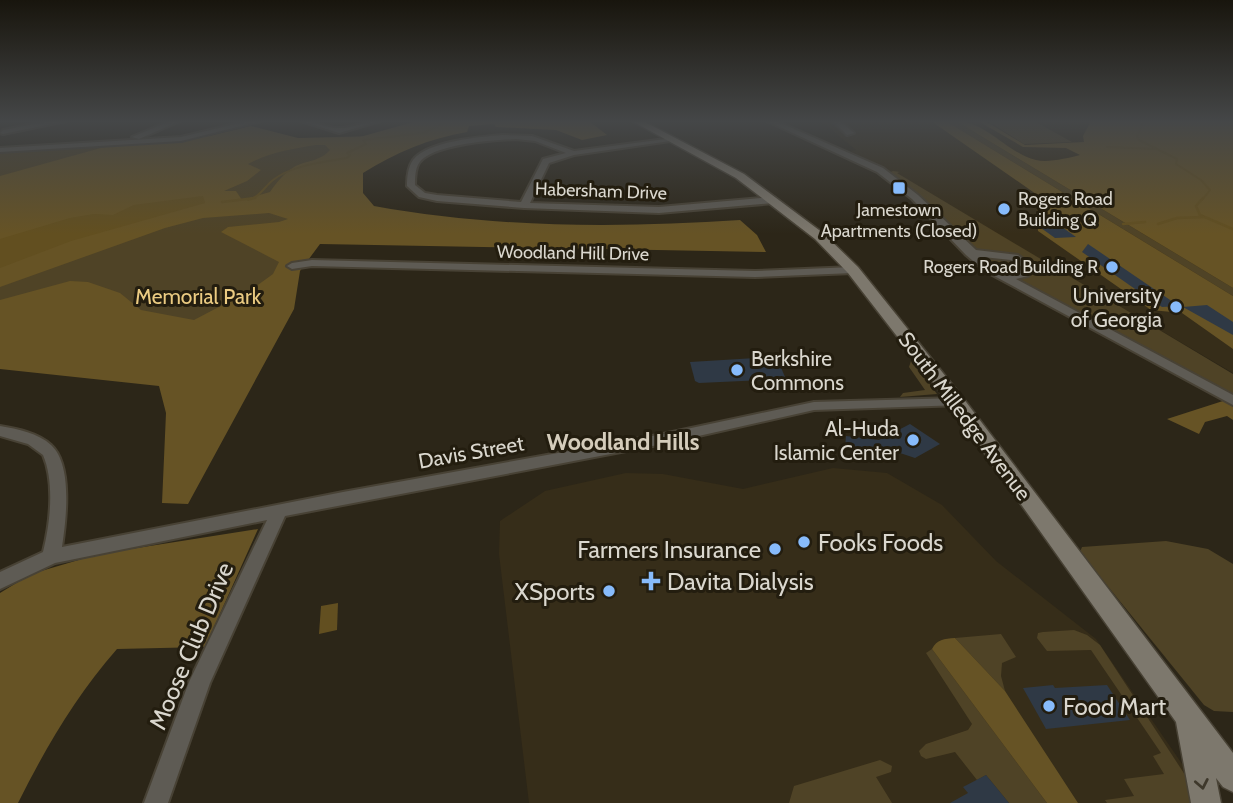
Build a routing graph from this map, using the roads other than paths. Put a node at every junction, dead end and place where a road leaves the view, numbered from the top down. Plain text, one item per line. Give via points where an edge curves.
1 (420, 158) edge
2 (555, 158) edge
3 (707, 158) edge
4 (854, 158) edge
5 (774, 200) junction
6 (524, 205) junction
7 (970, 253) junction
8 (292, 266) dead end
9 (853, 270) junction
10 (1005, 278) junction
11 (1233, 401) edge
12 (957, 402) junction
13 (0, 431) edge
14 (279, 511) junction
15 (51, 556) junction
16 (0, 582) edge
17 (1188, 716) junction
18 (1233, 777) edge
19 (156, 803) edge
20 (1206, 803) edge

1 - 6 street, Habersham Drive via 411,186 422,195
2 - 6 street via 546,161
3 - 5 main road, South Milledge Avenue
4 - 7 street via 880,170 915,197
5 - 6 street, Habersham Drive via 659,210
5 - 9 main road, South Milledge Avenue
7 - 10 street
7 - 10 street via 1014,257 1030,268
8 - 9 street, Woodland Hill Drive via 755,274
9 - 12 main road, South Milledge Avenue
10 - 11 street
12 - 14 street, Davis Street via 814,406 568,458
12 - 17 main road, South Milledge Avenue
13 - 15 street via 29,438 51,453 57,505
14 - 15 street, Davis Street
14 - 19 street, Moose Club Drive via 200,682
15 - 16 street, Davis Street
17 - 18 main road, South Milledge Avenue
17 -> 20 main road

